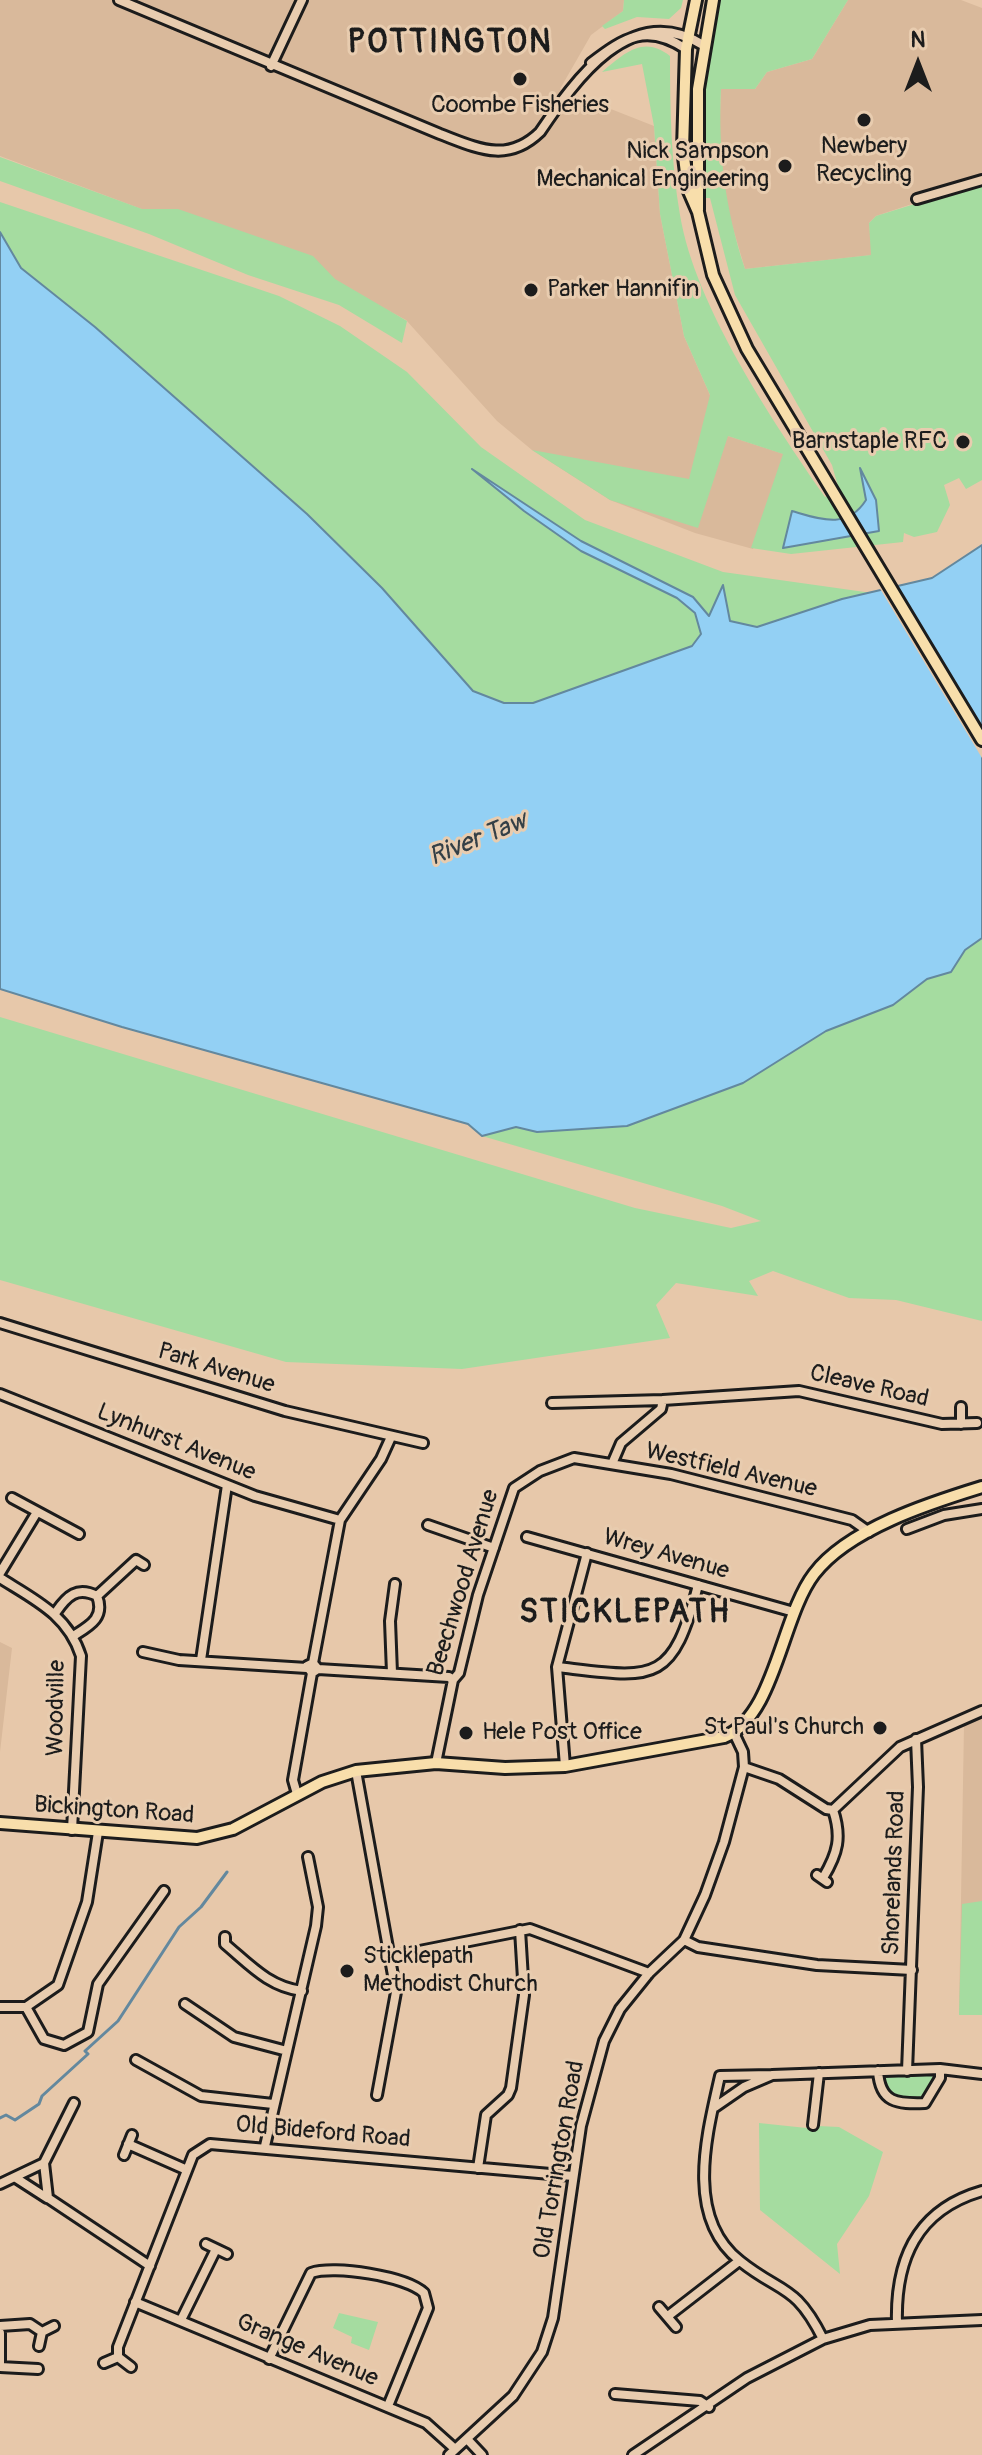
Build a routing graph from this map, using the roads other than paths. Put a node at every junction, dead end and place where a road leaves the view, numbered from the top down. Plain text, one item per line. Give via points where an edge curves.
1 (119, 0) edge
2 (302, 0) edge
3 (696, 0) edge
4 (713, 0) edge
5 (646, 22) dead end
6 (619, 31) dead end
7 (689, 31) junction
8 (703, 45) junction
9 (686, 49) junction
10 (589, 64) junction
11 (271, 66) junction
12 (982, 180) edge
13 (917, 199) dead end
14 (698, 212) junction
15 (982, 740) edge
16 (0, 1323) edge
17 (0, 1394) edge
18 (663, 1400) junction
19 (552, 1403) dead end
20 (961, 1407) dead end
21 (977, 1423) dead end
22 (961, 1424) junction
23 (391, 1437) junction
24 (423, 1443) dead end
25 (581, 1458) joint
26 (612, 1464) junction
27 (227, 1485) junction
28 (982, 1487) edge
29 (12, 1498) dead end
30 (982, 1509) edge
31 (37, 1512) junction
32 (340, 1520) junction
33 (428, 1525) dead end
34 (907, 1529) dead end
35 (869, 1532) junction
36 (79, 1534) dead end
37 (527, 1537) dead end
38 (494, 1548) junction
39 (587, 1553) junction
40 (144, 1565) dead end
41 (0, 1575) edge
42 (395, 1584) dead end
43 (698, 1585) junction
44 (97, 1596) junction
45 (56, 1612) junction
46 (794, 1612) junction
47 (75, 1635) junction
48 (143, 1652) dead end
49 (201, 1660) junction
50 (557, 1667) junction
51 (312, 1668) junction
52 (392, 1673) junction
53 (456, 1676) junction
54 (982, 1711) edge
55 (734, 1733) junction
56 (916, 1739) junction
57 (436, 1763) junction
58 (565, 1766) junction
59 (744, 1767) junction
60 (356, 1771) junction
61 (297, 1794) junction
62 (833, 1810) junction
63 (0, 1823) edge
64 (72, 1830) junction
65 (98, 1832) junction
66 (306, 1864) dead end
67 (823, 1878) dead end
68 (169, 1906) dead end
69 (520, 1930) junction
70 (684, 1940) junction
71 (222, 1943) dead end
72 (389, 1957) junction
73 (912, 1970) junction
74 (649, 1973) junction
75 (302, 1991) junction
76 (183, 2003) dead end
77 (0, 2007) edge
78 (26, 2007) junction
79 (287, 2051) junction
80 (136, 2060) dead end
81 (940, 2069) junction
82 (878, 2071) junction
83 (907, 2071) junction
84 (819, 2073) junction
85 (982, 2074) edge
86 (772, 2075) junction
87 (377, 2095) dead end
88 (74, 2103) dead end
89 (273, 2104) junction
90 (715, 2108) junction
91 (813, 2125) dead end
92 (132, 2135) dead end
93 (128, 2144) junction
94 (265, 2146) junction
95 (124, 2155) dead end
96 (44, 2163) junction
97 (478, 2168) junction
98 (187, 2170) junction
99 (573, 2176) junction
100 (16, 2178) junction
101 (0, 2184) edge
102 (982, 2191) edge
103 (48, 2198) junction
104 (206, 2244) dead end
105 (216, 2249) junction
106 (227, 2254) dead end
107 (739, 2261) junction
108 (150, 2266) junction
109 (135, 2302) junction
110 (659, 2307) dead end
111 (668, 2316) junction
112 (181, 2320) junction
113 (982, 2320) edge
114 (897, 2324) junction
115 (0, 2326) edge
116 (54, 2326) dead end
117 (676, 2327) dead end
118 (42, 2332) junction
119 (0, 2333) edge
120 (823, 2339) junction
121 (39, 2346) dead end
122 (118, 2357) junction
123 (269, 2359) junction
124 (104, 2363) dead end
125 (0, 2365) edge
126 (131, 2367) dead end
127 (38, 2369) dead end
128 (615, 2394) dead end
129 (388, 2406) junction
130 (709, 2407) junction
131 (467, 2439) junction
132 (452, 2452) edge
133 (482, 2455) edge
134 (633, 2455) edge

1 - 11 street
2 - 11 street
3 - 7 main road
4 - 8 main road
5 - 7 street
6 - 10 street via 597,49
7 - 8 street
7 - 9 main road
8 - 14 main road via 697,109
9 - 10 street via 658,34 641,35
9 - 14 main road via 683,149 688,189
10 - 11 street via 540,132 504,153 483,150
12 - 13 street
14 - 15 main road via 713,275 734,323
16 - 23 street, Park Avenue via 285,1411
17 - 27 street, Lynhurst Avenue
18 - 19 street, Cleave Road
18 - 22 street, Cleave Road via 799,1391
18 - 26 street via 661,1409 621,1443
20 - 22 street, Cleave Road
21 - 22 street, Cleave Road
23 - 24 street, Park Avenue
23 - 32 street
25 - 26 street, Westfield Avenue
25 - 38 street, Beechwood Avenue via 540,1471 514,1488
26 - 35 street, Westfield Avenue via 736,1489 852,1520
27 - 32 street, Lynhurst Avenue
27 - 49 street
28 - 35 main road
29 - 31 street
30 - 34 street
31 - 36 street
31 - 41 street, Woodville
32 - 51 street
33 - 38 street
35 - 46 main road via 816,1571
37 - 39 street, Wrey Avenue
38 - 53 street, Beechwood Avenue
39 - 43 street, Wrey Avenue
39 - 50 street
40 - 44 street via 136,1560
41 - 45 street, Woodville
42 - 52 street
43 - 46 street, Wrey Avenue
43 - 50 street via 684,1638 656,1667 621,1674
44 - 45 street via 73,1593
44 - 47 street via 98,1618
45 - 47 street, Woodville
46 - 55 main road via 762,1700
47 - 64 street, Woodville via 82,1676
48 - 49 street
49 - 51 street
50 - 58 street
51 - 52 street
51 - 61 street via 293,1780
52 - 53 street
53 - 57 street, Beechwood Avenue
54 - 56 street
55 - 58 main road, Bickington Road
55 - 59 street
56 - 62 street via 881,1761
56 - 73 street, Shorelands Road
57 - 58 main road, Bickington Road
57 - 60 main road, Bickington Road
59 - 62 street via 779,1779
59 - 70 street, Old Torrington Road via 720,1854
60 - 61 main road, Bickington Road
60 - 72 street
61 - 65 main road, Bickington Road via 252,1821 207,1836
62 - 67 street via 839,1846
63 - 64 main road, Bickington Road
64 - 65 main road, Bickington Road
65 - 78 street via 87,1902 58,1985
66 - 75 street via 318,1907
68 - 78 street via 162,1895 104,1974 92,2025 83,2037 64,2045 44,2039
69 - 72 street
69 - 74 street via 571,1942
69 - 97 street via 524,1995 511,2088 486,2115
70 - 73 street, Shorelands Road via 698,1947 817,1965
70 - 74 street, Old Torrington Road
71 - 75 street via 270,1982
72 - 87 street via 396,1992
73 - 83 street
74 - 99 street, Old Torrington Road via 620,2009 604,2041
75 - 79 street
76 - 79 street via 234,2037
77 - 78 street
79 - 89 street
80 - 89 street via 201,2096
81 - 82 street via 925,2103 903,2104 888,2100
81 - 83 street
81 - 85 street
82 - 83 street
82 - 84 street
84 - 86 street
84 - 91 street
86 - 90 street
86 - 90 street via 722,2074
88 - 96 street
89 - 94 street
90 - 107 street via 704,2147 707,2206 716,2236
92 - 93 street
93 - 95 street
93 - 98 street
94 - 97 street, Old Bideford Road
94 - 98 street, Old Bideford Road via 210,2144 193,2155
96 - 100 street
96 - 103 street
97 - 99 street, Old Bideford Road
98 - 108 street, Old Bideford Road
99 - 131 street, Old Torrington Road via 553,2318 542,2352 513,2396
100 - 101 street
100 - 103 street
102 - 114 street via 942,2211 911,2241 899,2276
103 - 108 street
104 - 105 street
105 - 106 street
105 - 112 street
107 - 111 street
107 - 120 street via 795,2296
108 - 109 street, Old Bideford Road
109 - 112 street, Grange Avenue
109 - 122 street, Old Bideford Road
110 - 111 street
111 - 117 street
112 - 123 street, Grange Avenue
113 - 114 street
114 - 120 street via 870,2325
115 - 118 street via 24,2322
116 - 118 street
118 - 121 street
119 - 125 street
120 - 130 street via 747,2378
122 - 124 street
122 - 126 street
123 - 129 street, Grange Avenue
123 - 129 street via 311,2273 325,2269 406,2281 424,2293 428,2308
125 - 127 street
128 - 130 street via 700,2401
129 - 132 street, Grange Avenue via 426,2423
130 - 134 street
131 - 132 street, Old Torrington Road
131 - 133 street

